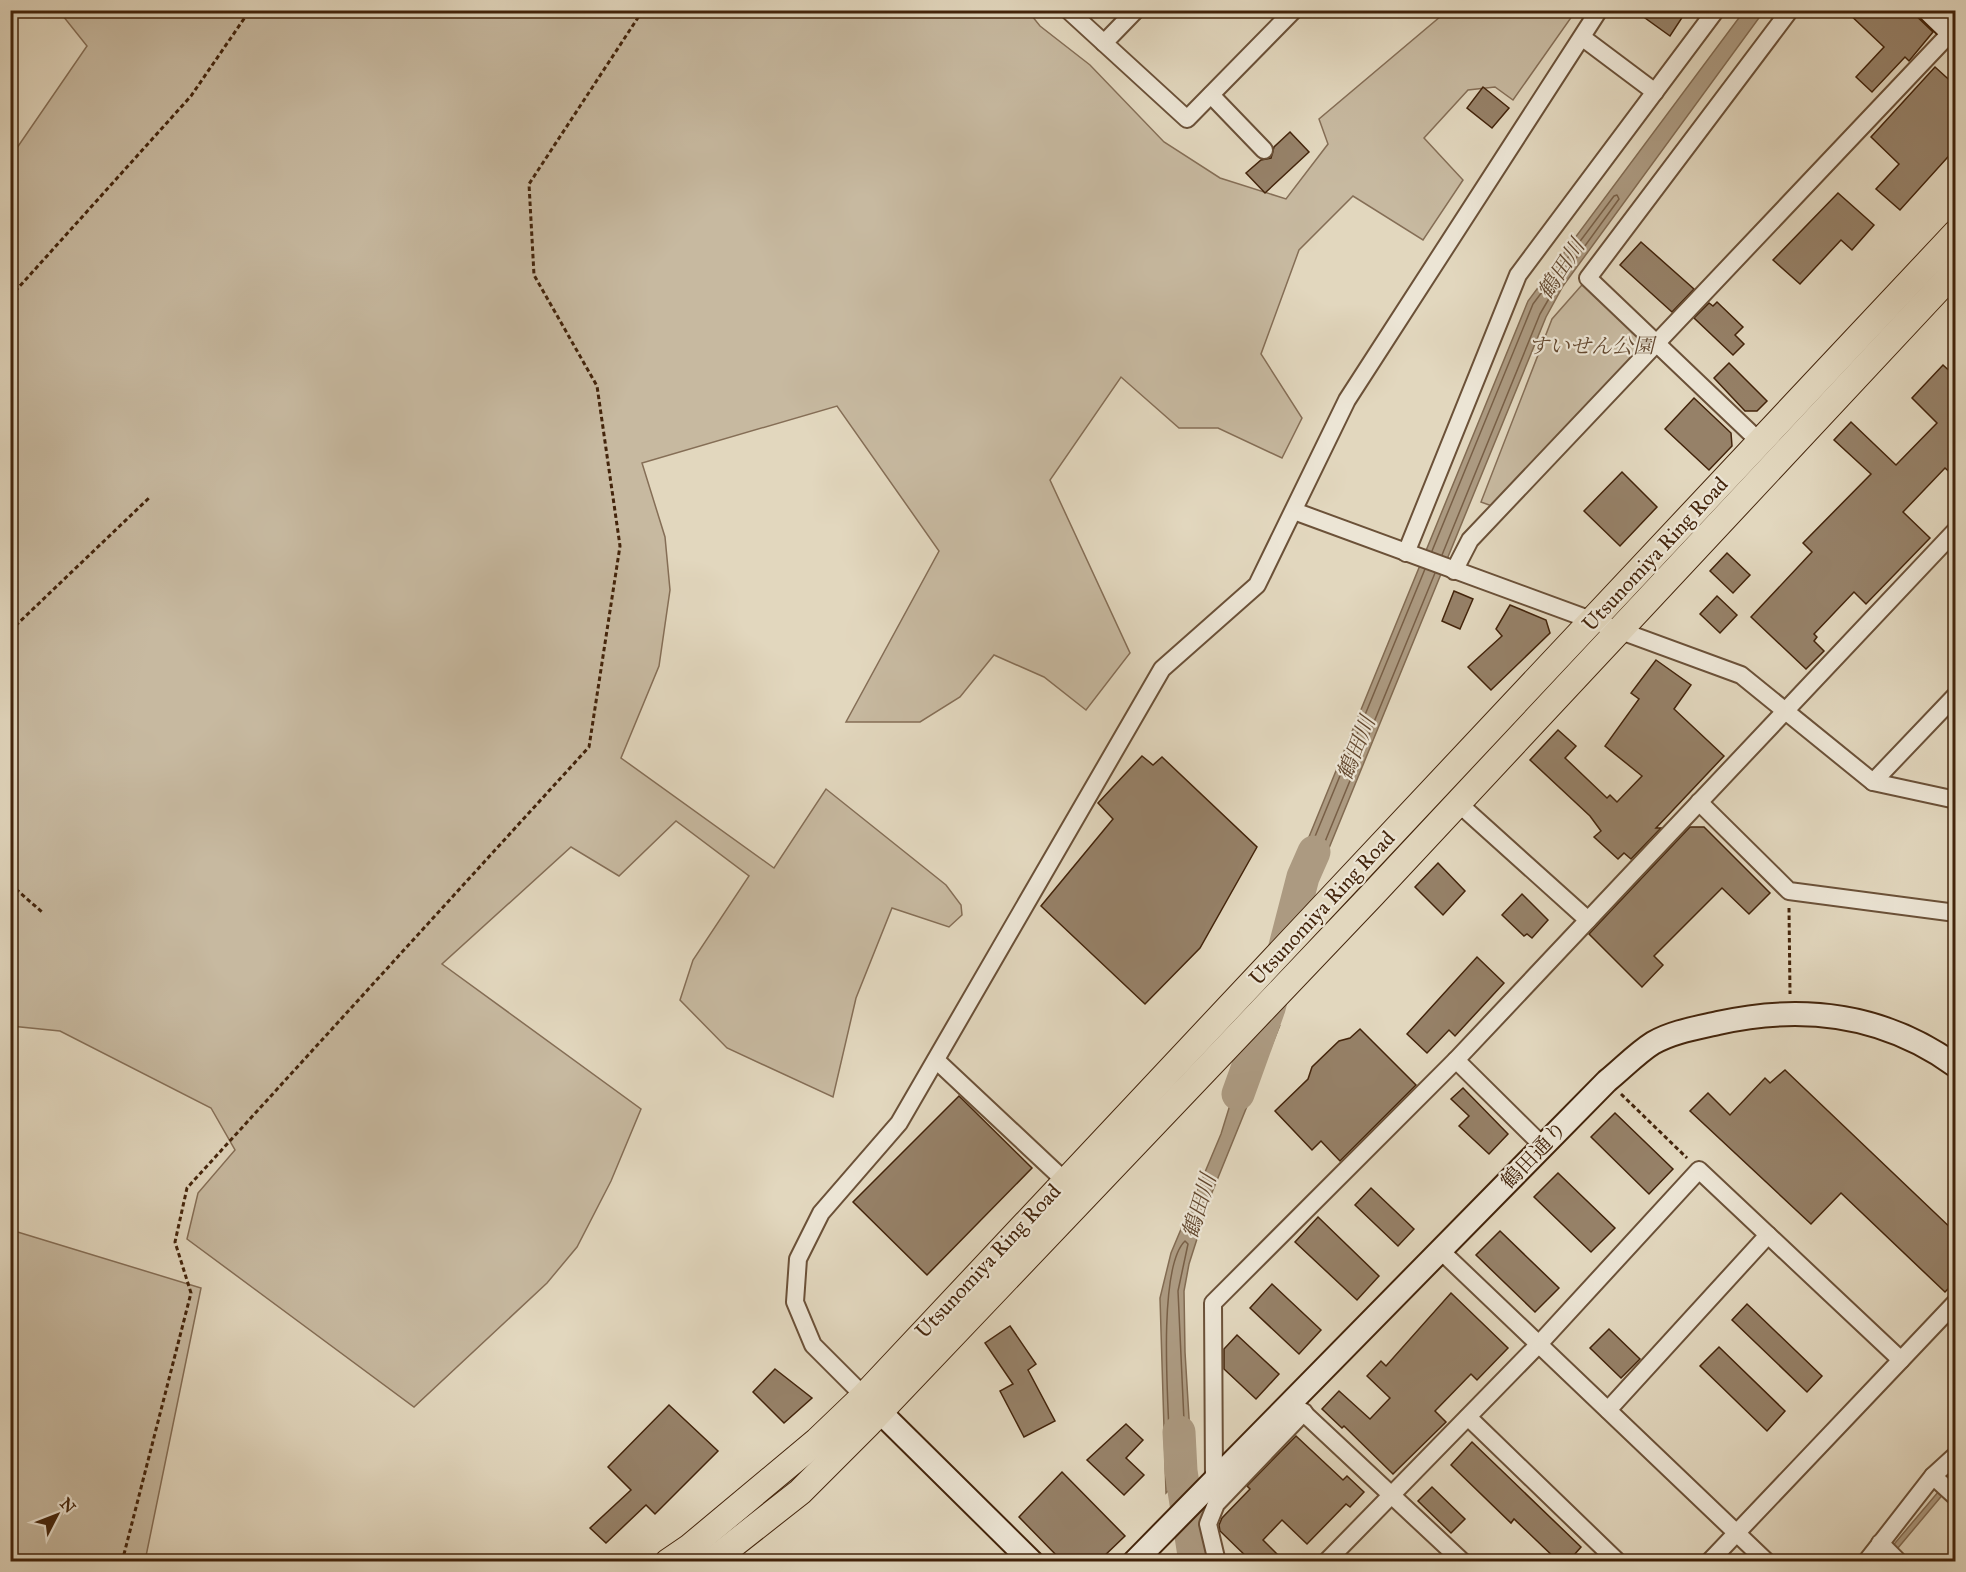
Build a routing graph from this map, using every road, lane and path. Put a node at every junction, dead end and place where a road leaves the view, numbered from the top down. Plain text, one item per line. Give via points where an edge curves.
1 (250, 10) edge
2 (643, 10) edge
3 (1068, 10) edge
4 (1136, 10) edge
5 (1294, 10) edge
6 (1599, 10) edge
7 (1716, 10) edge
8 (1790, 10) edge
9 (1929, 10) edge
10 (1954, 32) edge
11 (1583, 38) junction
12 (1104, 43) junction
13 (1655, 92) junction
14 (1211, 95) junction
15 (1264, 150) dead end
16 (1956, 233) edge
17 (1956, 270) edge
18 (10, 297) edge
19 (1656, 344) junction
20 (1760, 442) junction
21 (150, 496) dead end
22 (1294, 511) junction
23 (1956, 530) edge
24 (1406, 553) junction
25 (1454, 571) junction
26 (1592, 621) junction
27 (1618, 630) junction
28 (10, 631) edge
29 (1956, 695) edge
30 (1783, 711) junction
31 (1874, 782) junction
32 (1956, 800) edge
33 (1699, 802) junction
34 (1458, 803) junction
35 (10, 884) edge
36 (1789, 891) junction
37 (42, 912) dead end
38 (1956, 913) edge
39 (1588, 920) junction
40 (1790, 1014) junction
41 (936, 1060) junction
42 (1456, 1060) junction
43 (1956, 1066) edge
44 (1607, 1081) junction
45 (1543, 1146) junction
46 (1700, 1170) junction
47 (1064, 1180) junction
48 (1768, 1235) junction
49 (1441, 1251) junction
50 (1956, 1302) edge
51 (1539, 1344) junction
52 (1900, 1360) junction
53 (872, 1404) junction
54 (1298, 1407) junction
55 (1608, 1410) junction
56 (1468, 1417) junction
57 (1956, 1455) edge
58 (1933, 1476) junction
59 (1214, 1481) junction
60 (1391, 1495) junction
61 (1956, 1497) edge
62 (1737, 1532) junction
63 (1880, 1543) junction
64 (122, 1562) edge
65 (668, 1562) edge
66 (711, 1562) edge
67 (1032, 1562) edge
68 (1134, 1562) edge
69 (1217, 1562) edge
70 (1326, 1562) edge
71 (1462, 1562) edge
72 (1618, 1562) edge
73 (1709, 1562) edge
74 (1767, 1562) edge
75 (1866, 1562) edge
76 (1899, 1562) edge

1 - 18 path via 191,96
2 - 64 path via 529,184 534,275 597,386 620,546 589,747 187,1188 175,1242 191,1293
3 - 12 street
4 - 12 street
5 - 14 street
6 - 11 street
7 - 13 street
8 - 19 street via 1588,278
9 - 10 street
10 - 19 street
11 - 13 street
11 - 22 street via 1347,400
12 - 14 street via 1187,119
13 - 24 street via 1518,275
14 - 15 street
16 - 20 main road, Utsunomiya Ring Road
17 - 27 main road, Utsunomiya Ring Road
19 - 20 street
19 - 25 street via 1470,540
20 - 26 main road, Utsunomiya Ring Road
21 - 28 path
22 - 24 street
22 - 41 street via 1257,585 1162,669
23 - 30 street
24 - 25 street
25 - 26 street
26 - 27 street
26 - 47 main road, Utsunomiya Ring Road
27 - 30 street via 1741,675
27 - 34 main road, Utsunomiya Ring Road
29 - 31 street
30 - 31 street
30 - 33 street
31 - 32 street
33 - 36 street
33 - 39 street
34 - 39 street
34 - 53 main road, Utsunomiya Ring Road via 1233,1042
35 - 37 path
36 - 38 street
36 - 40 path
39 - 42 street
40 - 43 street, 鶴田通り via 1840,1016 1894,1030
40 - 44 street, 鶴田通り via 1759,1014 1685,1030 1652,1044
41 - 47 street
41 - 53 street via 899,1124 820,1213 798,1259 795,1302 813,1345
42 - 45 street
42 - 59 street via 1213,1303
44 - 45 street, 鶴田通り
44 - 46 path
45 - 49 street, 鶴田通り
46 - 48 street
46 - 51 street
47 - 53 main road, Utsunomiya Ring Road
48 - 52 street
48 - 55 street
49 - 51 street
49 - 54 street, 鶴田通り
50 - 52 street
51 - 55 street
51 - 56 street
52 - 62 street
53 - 65 main road, Utsunomiya Ring Road via 817,1441
53 - 66 main road, Utsunomiya Ring Road via 800,1492
53 - 67 street
54 - 59 street, 鶴田通り
54 - 60 street
54 - 69 street via 1216,1504 1208,1524
55 - 62 street
56 - 60 street
56 - 72 street
57 - 58 street
58 - 61 street
58 - 63 street
59 - 68 street, 鶴田通り
60 - 70 street
60 - 71 street
62 - 73 street
62 - 74 street
63 - 75 street
63 - 76 street

